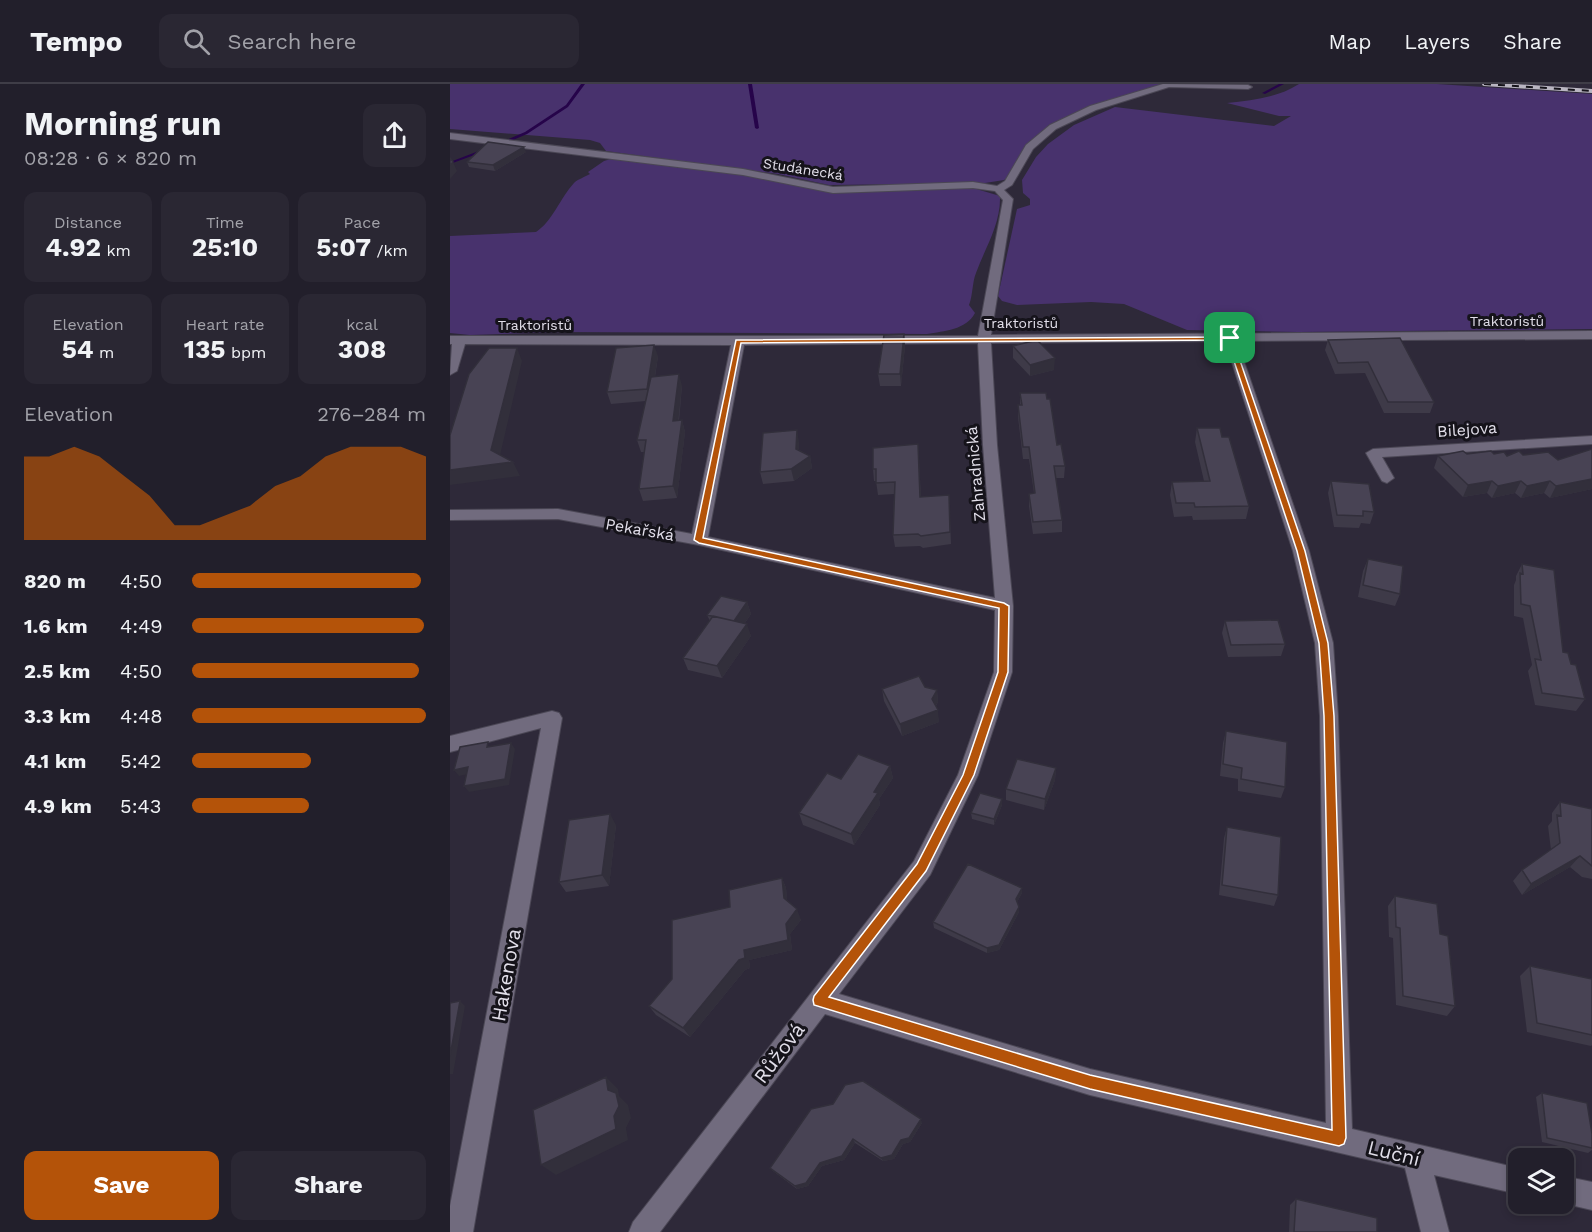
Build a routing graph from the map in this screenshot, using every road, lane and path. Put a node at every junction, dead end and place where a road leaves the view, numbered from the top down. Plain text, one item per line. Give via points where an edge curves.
1 (1248, 87) dead end
2 (450, 136) edge
3 (998, 189) junction
4 (1592, 336) edge
5 (984, 338) junction
6 (1230, 338) junction
7 (455, 339) edge
8 (738, 341) junction
9 (450, 371) edge
10 (1592, 440) edge
11 (1387, 477) dead end
12 (450, 515) edge
13 (699, 540) junction
14 (1004, 606) junction
15 (450, 744) edge
16 (819, 1000) junction
17 (1339, 1138) junction
18 (1416, 1158) junction
19 (1508, 1178) edge
20 (1574, 1192) edge
21 (1592, 1196) edge
22 (459, 1232) edge
23 (643, 1232) edge
24 (1435, 1232) edge

1 - 3 street via 1168,85 1093,108 1053,127 1029,147 1009,183
2 - 3 street, Studánecká via 743,172 833,190 973,185
3 - 5 street via 1008,199
4 - 6 street, Traktoristů
5 - 6 street, Traktoristů
5 - 8 street, Traktoristů
5 - 14 street, Zahradnická
6 - 17 street via 1301,551 1323,643 1329,716
7 - 8 street, Traktoristů
7 - 9 street
8 - 13 street
10 - 11 street, Bilejova via 1373,453
12 - 13 street, Pekařská via 558,514
13 - 14 street, Pekařská
14 - 16 street, Růžová via 1003,672 969,775 922,867
15 - 22 street, Hakenova via 552,718
16 - 17 street, Luční via 1090,1082
16 - 23 street, Růžová
17 - 18 street, Luční
18 - 19 street, Luční
18 - 24 street
20 - 21 street

